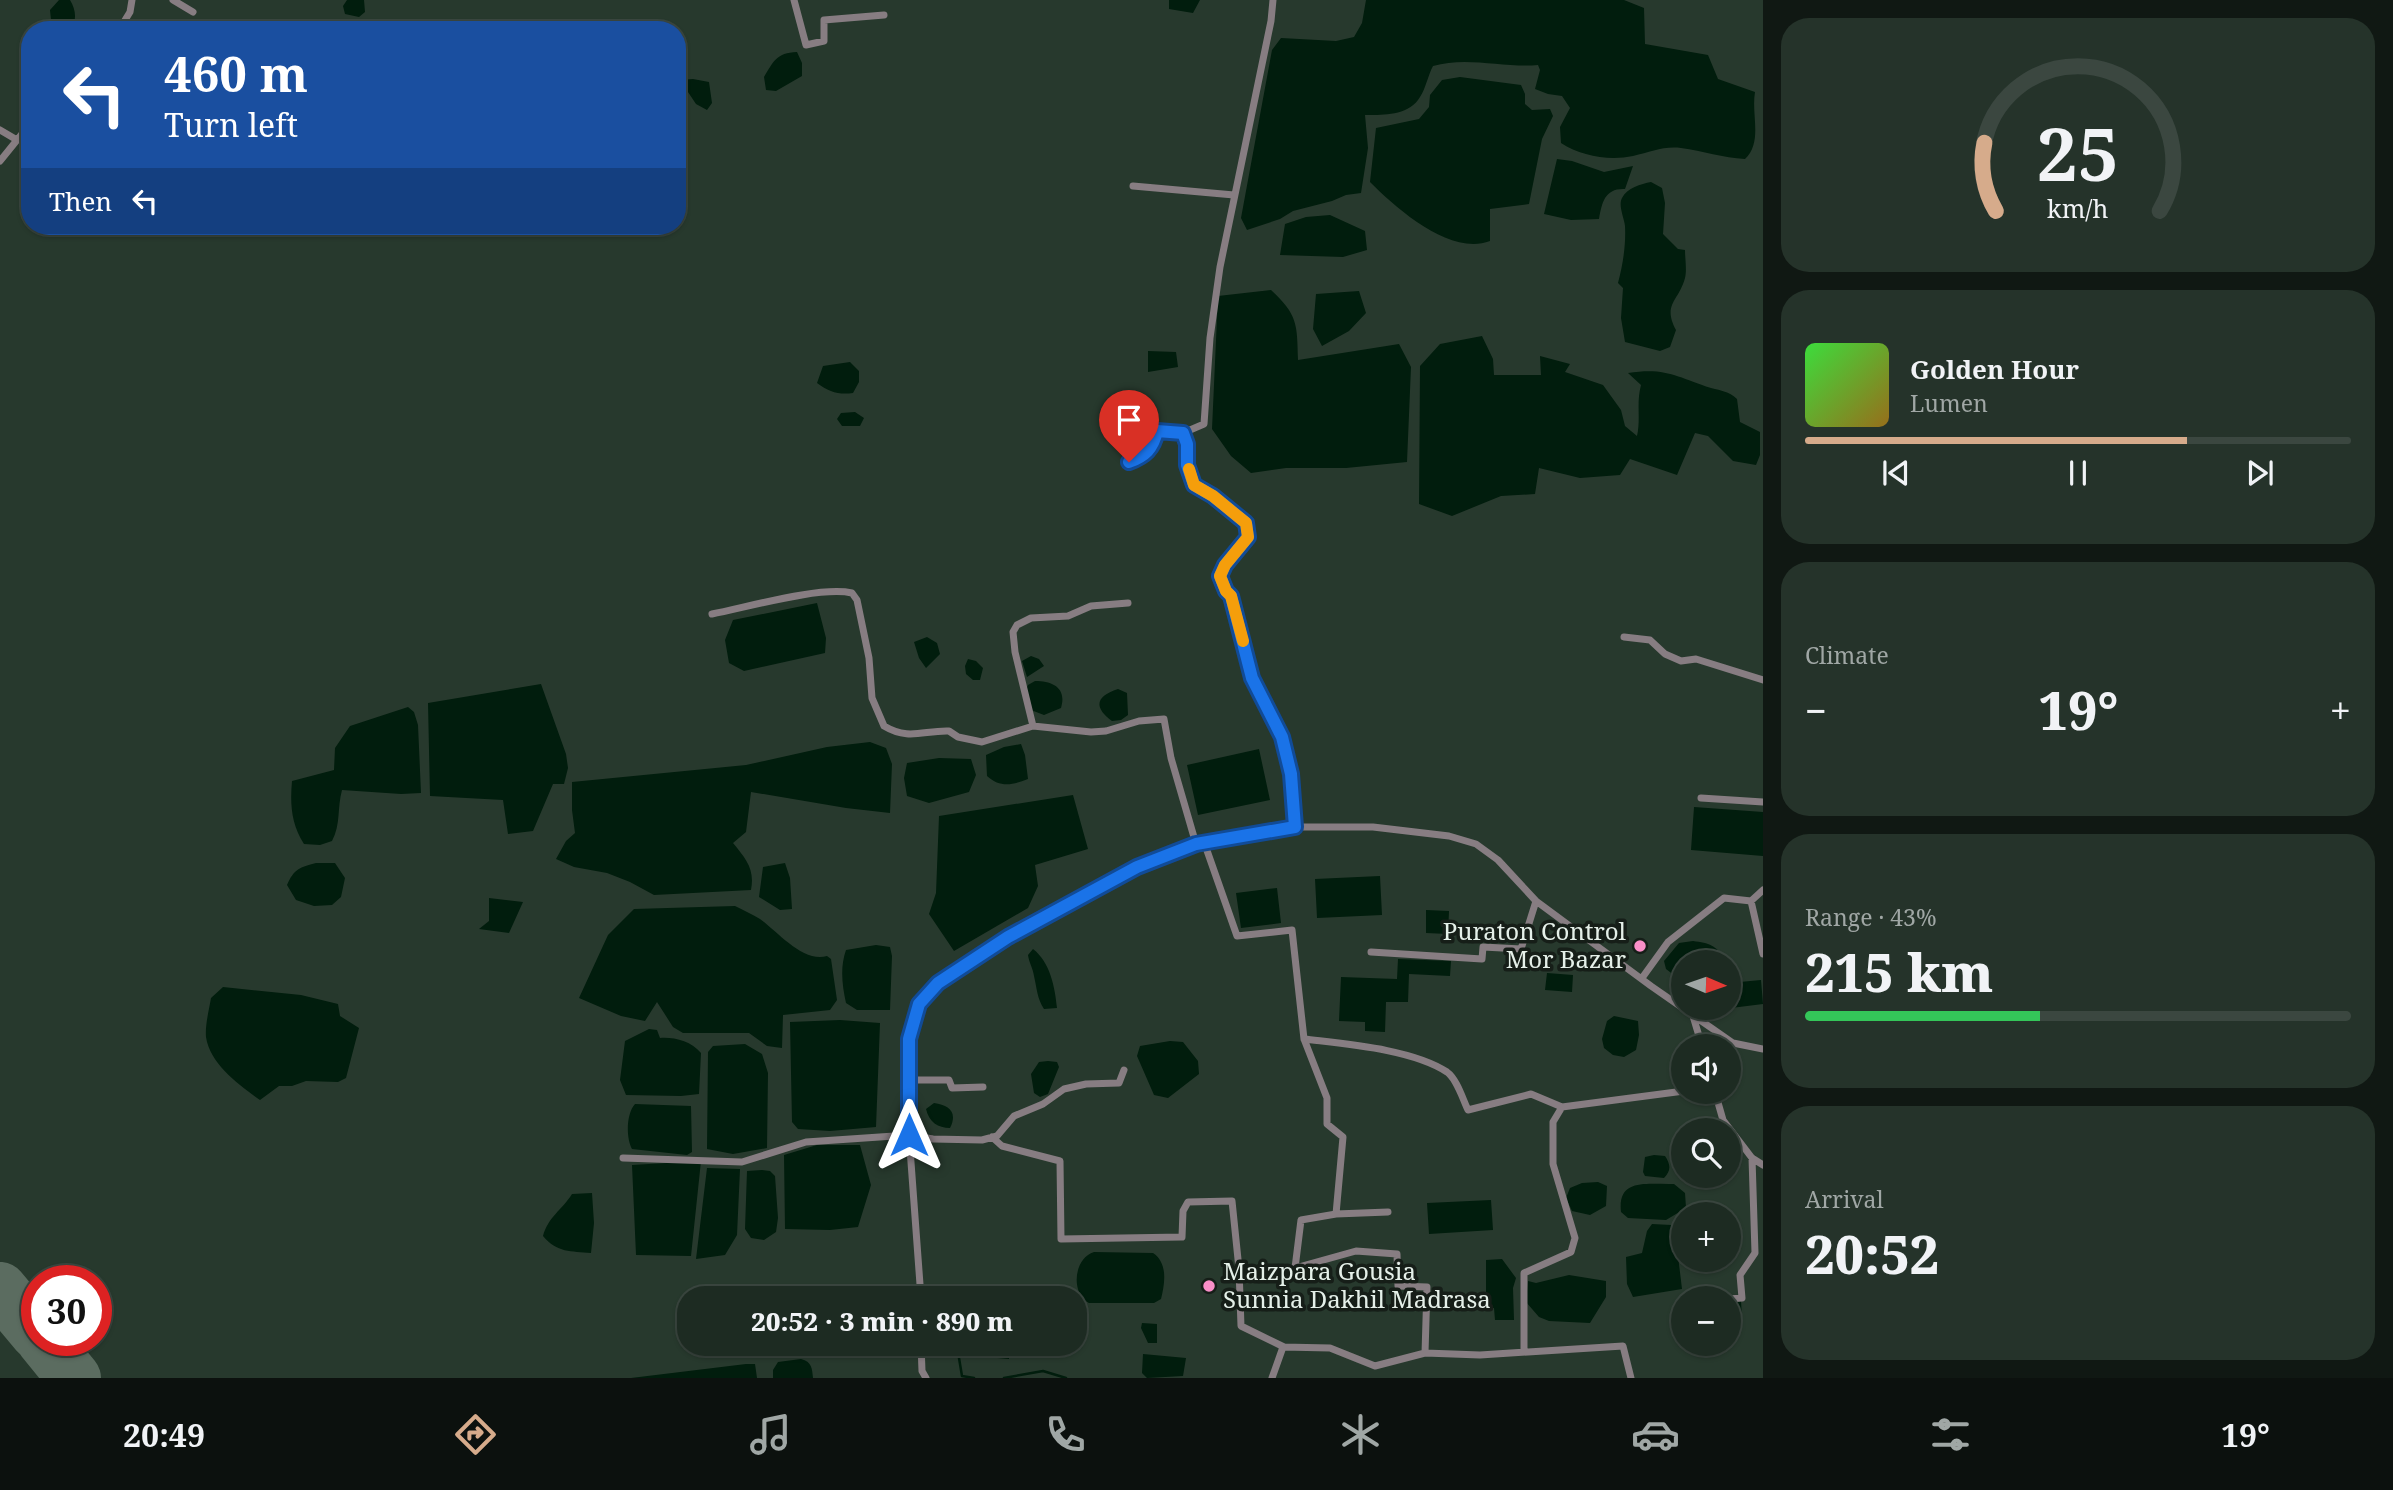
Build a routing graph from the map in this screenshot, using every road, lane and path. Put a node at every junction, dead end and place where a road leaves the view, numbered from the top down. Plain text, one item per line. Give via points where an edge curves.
1 (132, 0) edge
2 (173, 0) edge
3 (794, 0) edge
4 (1273, 0) edge
5 (193, 12) dead end
6 (884, 15) dead end
7 (124, 21) edge
8 (0, 130) edge
9 (21, 136) edge
10 (17, 141) junction
11 (0, 161) edge
12 (1133, 186) dead end
13 (1234, 195) junction
14 (1183, 433) junction
15 (1129, 462) dead end
16 (1128, 603) dead end
17 (712, 614) dead end
18 (1624, 637) dead end
19 (1763, 680) edge
20 (1033, 726) junction
21 (1701, 798) dead end
22 (1763, 802) edge
23 (1295, 827) junction
24 (1200, 843) junction
25 (1763, 890) edge
26 (1536, 901) junction
27 (1751, 901) junction
28 (1371, 952) dead end
29 (1763, 954) edge
30 (1642, 978) junction
31 (1671, 999) edge
32 (1700, 1020) edge
33 (1304, 1039) junction
34 (1763, 1049) edge
35 (1124, 1070) dead end
36 (909, 1080) junction
37 (983, 1087) dead end
38 (1671, 1093) edge
39 (1718, 1104) edge
40 (1562, 1107) junction
41 (909, 1135) junction
42 (992, 1137) junction
43 (623, 1158) dead end
44 (1752, 1158) junction
45 (1763, 1165) edge
46 (1388, 1212) dead end
47 (1336, 1214) junction
48 (1295, 1268) junction
49 (1239, 1269) junction
50 (920, 1286) edge
51 (1741, 1286) edge
52 (1284, 1347) junction
53 (1524, 1352) junction
54 (1425, 1353) junction
55 (921, 1356) edge
56 (926, 1378) edge
57 (1272, 1378) edge
58 (1631, 1378) edge

1 - 7 street
2 - 5 street
3 - 6 street via 806,45 824,41 824,20
4 - 13 street
8 - 10 street
9 - 10 street
10 - 11 street
12 - 13 street
13 - 14 street via 1213,314 1205,421
14 - 15 street via 1157,431 1154,445 1142,458
14 - 23 street via 1194,485 1246,523 1248,537 1220,576 1231,596 1252,678 1282,737 1291,774
16 - 20 street via 1091,606 1068,616 1031,618 1017,625 1015,652
17 - 20 street via 814,594 852,593 869,658 872,698 884,726 912,735 949,731 982,742
18 - 19 street via 1650,640 1681,661 1696,659
20 - 24 street via 1091,732 1164,719 1171,758
21 - 22 street
23 - 24 street
23 - 26 street via 1373,827 1476,844 1498,860
24 - 33 street via 1237,936 1292,930
24 - 36 street via 1137,867 1072,901 938,983 919,1004 909,1039
25 - 27 street
26 - 28 street via 1521,949 1483,947 1482,959
26 - 30 street
27 - 29 street
27 - 30 street via 1724,898 1668,942
30 - 31 street
32 - 34 street via 1734,1043
33 - 40 street via 1373,1048 1449,1073 1468,1110 1531,1094
33 - 47 street via 1327,1098 1327,1124 1343,1137
35 - 42 street via 1119,1083 1064,1089 1014,1116
36 - 37 street via 949,1080 952,1088
36 - 41 street
38 - 40 street
39 - 44 street via 1723,1120
40 - 53 street via 1553,1122 1553,1164 1575,1238 1571,1252 1524,1273
41 - 42 street
41 - 43 street via 806,1142 742,1161
41 - 50 street
42 - 49 street via 1002,1146 1060,1161 1061,1238 1182,1237 1188,1202 1232,1201
44 - 45 street
44 - 51 street via 1755,1253 1740,1275
46 - 47 street
47 - 48 street via 1301,1220
48 - 49 street
48 - 54 street via 1356,1251 1397,1254 1398,1286 1427,1287
49 - 52 street via 1241,1326
52 - 54 street via 1330,1348 1375,1366
52 - 57 street
53 - 54 street
53 - 58 street via 1623,1346
55 - 56 street

